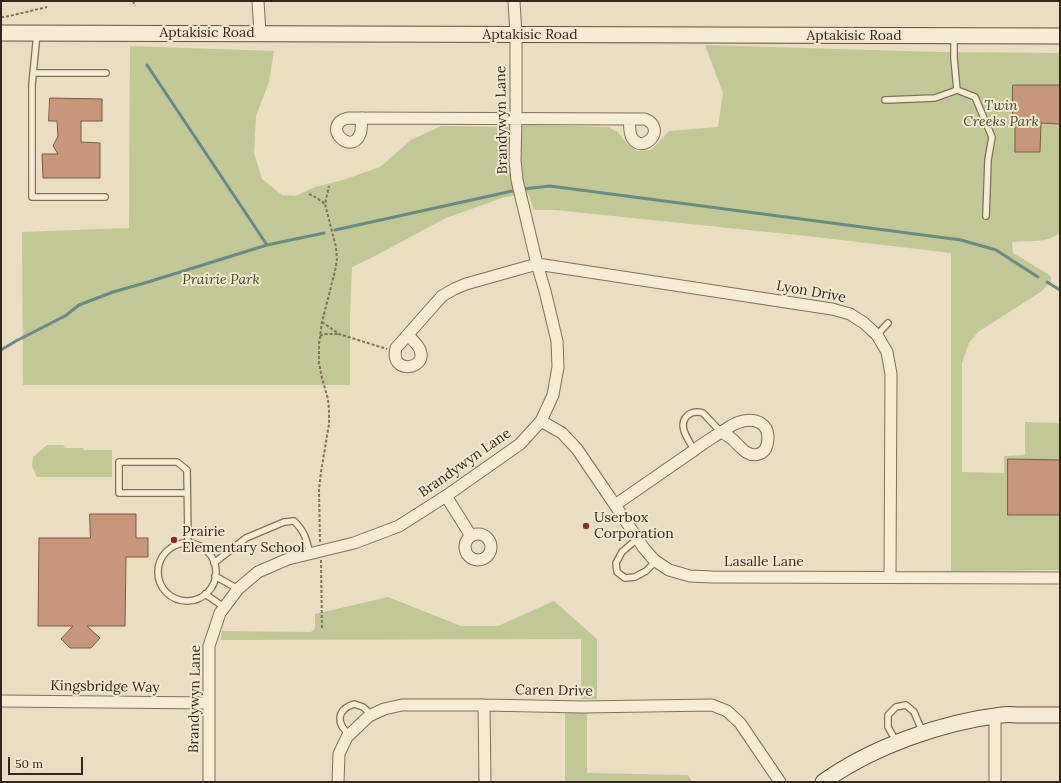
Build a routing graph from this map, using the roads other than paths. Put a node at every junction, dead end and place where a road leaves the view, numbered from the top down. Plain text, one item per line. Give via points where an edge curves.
1 (258, 1) edge
2 (514, 1) edge
3 (1, 33) edge
4 (37, 33) junction
5 (260, 33) junction
6 (516, 35) junction
7 (954, 36) junction
8 (1060, 36) edge
9 (33, 73) junction
10 (106, 73) dead end
11 (957, 90) junction
12 (885, 100) dead end
13 (362, 118) dead end
14 (516, 118) junction
15 (629, 119) dead end
16 (105, 197) dead end
17 (986, 216) dead end
18 (537, 264) junction
19 (888, 323) dead end
20 (877, 335) junction
21 (408, 336) junction
22 (541, 421) junction
23 (721, 432) joint
24 (694, 450) junction
25 (187, 493) junction
26 (446, 496) junction
27 (615, 505) junction
28 (471, 536) dead end
29 (637, 539) junction
30 (188, 544) junction
31 (315, 552) junction
32 (656, 561) junction
33 (214, 563) junction
34 (215, 576) junction
35 (890, 577) junction
36 (1060, 578) edge
37 (238, 589) junction
38 (205, 594) junction
39 (224, 607) junction
40 (1, 701) edge
41 (209, 703) junction
42 (484, 705) junction
43 (372, 715) junction
44 (1060, 715) edge
45 (995, 716) junction
46 (923, 733) junction
47 (350, 734) junction
48 (896, 743) junction
49 (209, 782) edge
50 (338, 782) edge
51 (485, 782) edge
52 (780, 782) edge
53 (823, 782) edge
54 (995, 782) edge

1 - 5 street
2 - 6 street, Brandywyn Lane
3 - 4 main road, Aptakisic Road
4 - 5 main road, Aptakisic Road
4 - 9 lane
5 - 6 main road, Aptakisic Road
6 - 7 main road, Aptakisic Road
6 - 14 street, Brandywyn Lane
7 - 8 main road, Aptakisic Road
7 - 11 lane
9 - 10 lane
9 - 16 lane via 32,197
11 - 12 lane via 935,98
11 - 17 lane via 975,97 992,137 988,160
13 - 14 street
14 - 15 street
14 - 18 street, Brandywyn Lane via 517,180
18 - 20 street, Lyon Drive via 832,309 850,314
18 - 21 street via 454,289 442,296
18 - 22 street, Brandywyn Lane via 557,341 558,367 553,396
19 - 20 lane
20 - 35 street, Lyon Drive via 887,352 891,374
21 - 21 street via 396,348 397,360 403,366 416,365 421,353
22 - 26 street, Brandywyn Lane via 520,444
22 - 27 street, Lasalle Lane via 562,433 577,449
23 - 24 street
23 - 24 lane via 703,413 689,414 684,419 683,428
24 - 27 street
25 - 25 lane via 187,470 177,462 119,462 119,493
25 - 30 lane
26 - 28 street
26 - 31 street, Brandywyn Lane via 399,526 354,543
27 - 29 street, Lasalle Lane
29 - 32 street, Lasalle Lane
29 - 32 lane via 622,552 616,563 617,572 625,578 636,577
30 - 33 lane via 197,545 204,550
30 - 38 lane via 171,548 164,555 158,572 160,581 164,590 179,600 197,599
31 - 33 lane via 294,521 284,522 246,538
31 - 37 street, Brandywyn Lane via 288,559 258,572
32 - 35 street, Lasalle Lane via 669,570 690,576
33 - 34 lane
34 - 37 lane
34 - 38 lane via 214,583
35 - 36 street, Lasalle Lane
37 - 39 street, Brandywyn Lane
38 - 39 lane
39 - 41 street, Brandywyn Lane via 209,646
40 - 41 street, Kingsbridge Way
41 - 49 street, Brandywyn Lane
42 - 43 street, Caren Drive via 402,705
42 - 51 street
42 - 52 street, Caren Drive via 712,705 727,711 740,723
43 - 47 street, Caren Drive
43 - 47 lane via 363,707 354,704 346,706 340,714 340,723
44 - 45 main road
45 - 46 main road via 965,721
45 - 54 street
46 - 48 main road
46 - 48 lane via 914,712 906,704 896,707 888,715 888,727
47 - 50 street, Caren Drive via 339,754
48 - 53 main road via 873,752

